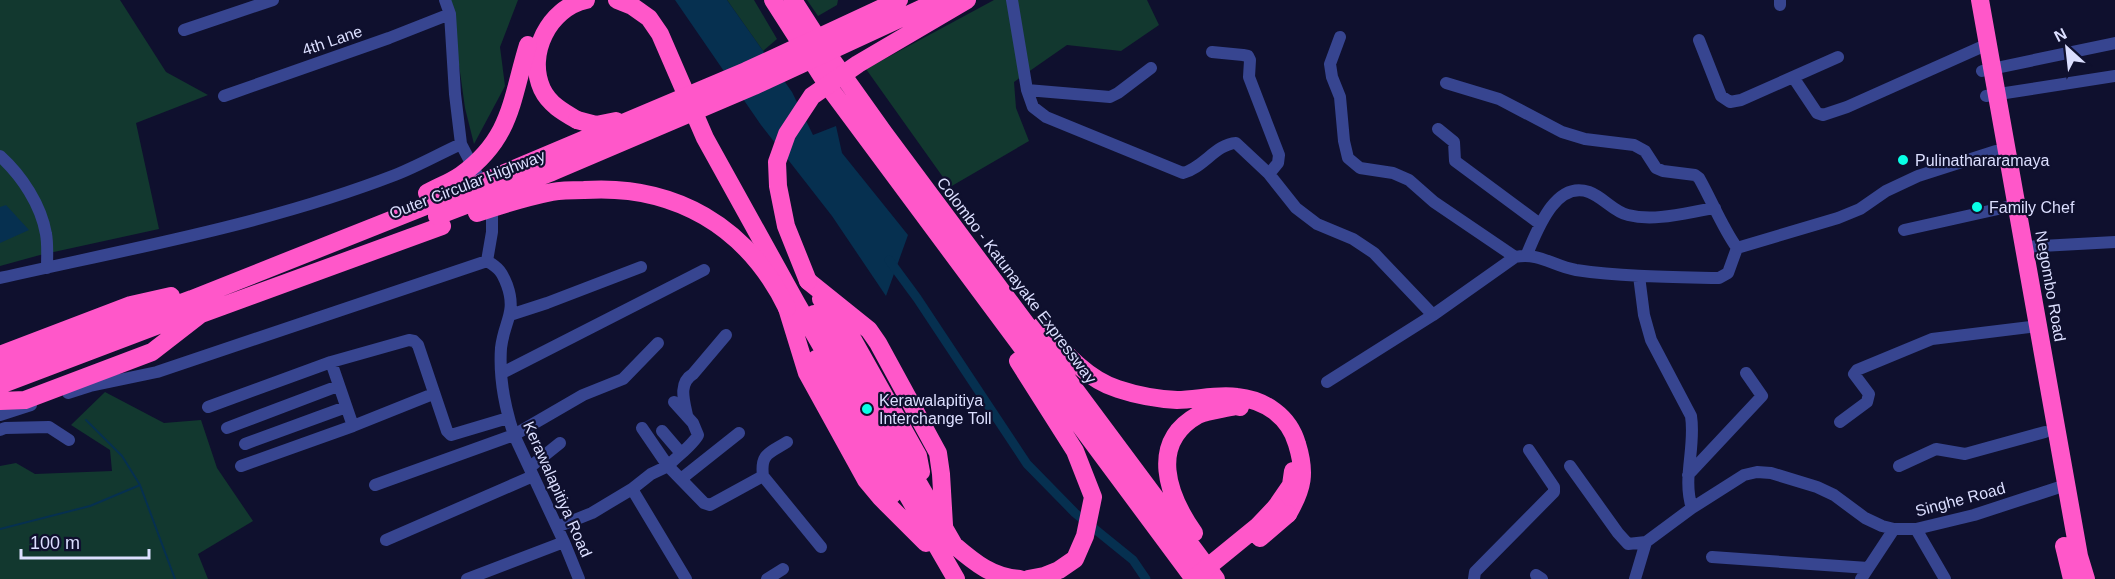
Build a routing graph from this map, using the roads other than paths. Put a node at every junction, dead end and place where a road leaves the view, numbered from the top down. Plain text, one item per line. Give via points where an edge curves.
1 (273, 0) edge
2 (445, 0) edge
3 (563, 0) edge
4 (586, 0) edge
5 (617, 0) edge
6 (636, 0) edge
7 (772, 0) edge
8 (793, 0) edge
9 (898, 0) edge
10 (940, 0) edge
11 (967, 0) edge
12 (1012, 0) edge
13 (1968, 0) edge
14 (1980, 0) edge
15 (450, 15) junction
16 (184, 30) dead end
17 (1340, 38) dead end
18 (1699, 40) dead end
19 (2115, 43) edge
20 (1983, 46) junction
21 (1212, 52) dead end
22 (1838, 57) dead end
23 (1151, 68) dead end
24 (1988, 70) junction
25 (746, 71) junction
26 (2115, 76) edge
27 (1793, 77) junction
28 (1446, 83) dead end
29 (1027, 90) junction
30 (1992, 95) junction
31 (224, 96) dead end
32 (1438, 129) dead end
33 (461, 144) junction
34 (1996, 151) junction
35 (0, 156) edge
36 (1269, 174) junction
37 (926, 190) junction
38 (2007, 207) junction
39 (1715, 208) junction
40 (435, 210) junction
41 (1540, 224) junction
42 (1904, 230) dead end
43 (936, 233) junction
44 (2115, 242) edge
45 (2025, 247) junction
46 (1737, 248) junction
47 (1527, 254) junction
48 (1515, 257) junction
49 (487, 261) junction
50 (641, 267) dead end
51 (47, 268) junction
52 (704, 270) dead end
53 (1639, 276) junction
54 (0, 278) edge
55 (808, 281) junction
56 (798, 308) junction
57 (192, 310) junction
58 (510, 315) junction
59 (1433, 315) junction
60 (834, 317) junction
61 (2032, 326) junction
62 (726, 335) dead end
63 (658, 343) dead end
64 (0, 355) edge
65 (331, 362) junction
66 (0, 363) edge
67 (0, 370) edge
68 (502, 373) junction
69 (1746, 373) dead end
70 (0, 378) edge
71 (1327, 382) dead end
72 (0, 385) edge
73 (338, 386) junction
74 (0, 393) edge
75 (433, 394) junction
76 (0, 401) edge
77 (674, 402) dead end
78 (208, 407) dead end
79 (346, 407) junction
80 (0, 415) edge
81 (687, 417) junction
82 (508, 418) junction
83 (1840, 422) dead end
84 (353, 426) junction
85 (227, 428) dead end
86 (642, 428) dead end
87 (0, 430) edge
88 (662, 431) dead end
89 (2045, 432) junction
90 (739, 433) dead end
91 (514, 435) junction
92 (69, 440) dead end
93 (787, 442) dead end
94 (561, 443) dead end
95 (245, 444) dead end
96 (1529, 450) dead end
97 (680, 452) junction
98 (241, 466) dead end
99 (668, 466) junction
100 (1569, 466) dead end
101 (1899, 466) dead end
102 (531, 471) junction
103 (1688, 475) junction
104 (763, 476) junction
105 (681, 479) junction
106 (375, 485) dead end
107 (2060, 487) junction
108 (632, 489) junction
109 (930, 501) junction
110 (1692, 508) junction
111 (1282, 510) junction
112 (557, 527) junction
113 (1894, 529) junction
114 (1916, 529) junction
115 (921, 530) junction
116 (386, 540) dead end
117 (564, 542) junction
118 (1646, 542) junction
119 (821, 547) dead end
120 (933, 549) junction
121 (1712, 557) dead end
122 (783, 569) dead end
123 (1864, 574) edge
124 (467, 579) edge
125 (579, 579) edge
126 (686, 579) edge
127 (766, 579) edge
128 (948, 579) edge
129 (956, 579) edge
130 (964, 579) edge
131 (1020, 579) edge
132 (1028, 579) edge
133 (1193, 579) edge
134 (1206, 579) edge
135 (1216, 579) edge
136 (1226, 579) edge
137 (1474, 579) edge
138 (1635, 579) edge
139 (1945, 579) edge
140 (2072, 579) edge
141 (2086, 579) edge

1 - 16 street
2 - 15 street
3 - 40 highway, bridge via 539,22 528,45 513,103 498,137 489,151 459,176
4 - 25 highway, bridge via 560,13 538,46 537,70 543,90 557,108 577,120 596,125 617,121
5 - 56 highway via 649,18 660,34 705,138
6 - 56 highway via 656,15 668,33
7 - 43 highway via 828,86
8 - 37 highway, Colombo - Katunayake Expressway
9 - 25 highway, Outer Circular Highway, bridge
10 - 40 highway, Outer Circular Highway, bridge via 754,86 552,172
11 - 55 highway, bridge via 812,96 787,134 777,162 778,186 786,226
12 - 29 street
13 - 20 highway, Negombo Road
14 - 20 highway, Negombo Road
15 - 31 street, 4th Lane
15 - 33 street
17 - 48 street via 1330,64 1340,97 1348,158 1360,168 1393,173 1408,180
18 - 27 street via 1721,96 1730,102
19 - 24 street
20 - 24 highway, Negombo Road
20 - 27 street via 1823,115
21 - 36 street via 1248,56 1250,60 1248,77 1280,155
22 - 27 street
23 - 29 street via 1114,96
24 - 30 highway, Negombo Road
25 - 40 highway, Outer Circular Highway, bridge
26 - 30 street
28 - 39 street via 1498,99 1562,132 1634,145 1645,151 1656,168 1699,178
29 - 36 street via 1033,107 1046,117 1183,173 1194,170 1228,143 1236,143
30 - 34 highway, Negombo Road
30 - 45 highway, Negombo Road
32 - 41 street via 1454,142 1455,161
33 - 49 street via 486,192 492,214
33 - 51 street via 398,174 339,195 170,242
34 - 38 highway, Negombo Road
34 - 46 street via 1918,176 1838,218
35 - 51 street via 13,168 33,199 46,234
36 - 59 street via 1296,208 1317,224 1353,238 1374,253
37 - 111 highway via 1073,362 1097,380 1149,397 1176,400 1236,396 1269,406 1284,418 1303,462 1299,494
37 - 135 highway, Colombo - Katunayake Expressway
38 - 42 street
38 - 61 highway, Negombo Road
39 - 41 street via 1650,217 1627,215 1589,192 1575,190 1563,195
39 - 46 street
40 - 56 highway, bridge via 497,206 554,191 612,188 658,196 700,213 744,246
40 - 57 highway, Outer Circular Highway
40 - 64 highway via 347,231 234,277 191,292 131,305
41 - 47 street
43 - 132 highway via 1076,451 1093,497 1085,536 1075,559 1059,570
43 - 133 highway
44 - 45 street
45 - 61 highway, Negombo Road
46 - 53 street via 1728,273 1719,278
47 - 48 street
47 - 53 street via 1574,269
48 - 59 street
49 - 58 street, Kerawalapitiya Road via 504,276 512,300
49 - 80 street via 157,372 90,386
50 - 58 street
51 - 54 street
52 - 68 street
53 - 103 street via 1651,340 1691,416
55 - 60 highway
55 - 109 highway
55 - 109 highway via 865,335 925,439 935,469
56 - 109 highway via 842,351
56 - 115 highway via 869,444
56 - 115 highway via 795,322 812,371 871,474 897,509
56 - 120 highway via 807,373 866,480
56 - 129 highway
56 - 130 highway
57 - 66 highway via 169,302
57 - 67 highway, Outer Circular Highway
57 - 70 highway
57 - 72 highway, Outer Circular Highway
57 - 74 highway via 141,350 17,394
57 - 76 highway via 152,352 25,400
58 - 68 street, Kerawalapitiya Road via 501,348
59 - 71 street
60 - 109 highway via 853,340 918,456
60 - 109 highway via 859,337 917,436 925,452
61 - 83 street via 1932,339 1857,370 1854,374 1869,394 1867,402
61 - 89 highway, Negombo Road
61 - 107 highway, Negombo Road
62 - 81 street via 687,378 682,392
63 - 91 street via 622,379 583,395
65 - 73 street
65 - 75 street via 414,341
65 - 78 street
68 - 82 street, Kerawalapitiya Road
69 - 103 street via 1762,396
73 - 79 street
73 - 85 street
75 - 82 street via 451,435
75 - 84 street
77 - 81 street
79 - 84 street
79 - 95 street
81 - 97 street via 698,435
82 - 91 street, Kerawalapitiya Road
84 - 98 street
86 - 99 street
87 - 92 street via 49,427
88 - 97 street
89 - 101 street via 1965,454 1936,449
89 - 107 highway, Negombo Road
90 - 105 street
91 - 102 street, Kerawalapitiya Road
91 - 106 street
93 - 104 street via 763,458
94 - 102 street
96 - 137 street via 1554,492 1475,572
97 - 99 street
99 - 105 street
99 - 108 street
100 - 118 street via 1628,544
102 - 112 street, Kerawalapitiya Road
102 - 116 street
103 - 110 street
104 - 105 street via 710,505
104 - 119 street
107 - 114 street, Singhe Road
107 - 140 highway, Negombo Road
107 - 141 highway, Negombo Road
108 - 112 street via 592,513
108 - 126 street
109 - 131 highway via 954,545 990,573
110 - 113 street, Singhe Road via 1744,476 1771,472 1817,487 1865,518
110 - 118 street, Singhe Road
111 - 133 highway, bridge
111 - 134 highway, bridge via 1269,532
111 - 136 highway via 1294,462 1287,437 1264,413 1235,406 1199,414 1176,433 1168,452 1173,498
112 - 117 street, Kerawalapitiya Road
113 - 114 street, Singhe Road
113 - 123 street
114 - 139 street
115 - 120 highway
117 - 124 street
117 - 125 street, Kerawalapitiya Road
118 - 138 street
120 - 128 highway
121 - 123 street
122 - 127 street

